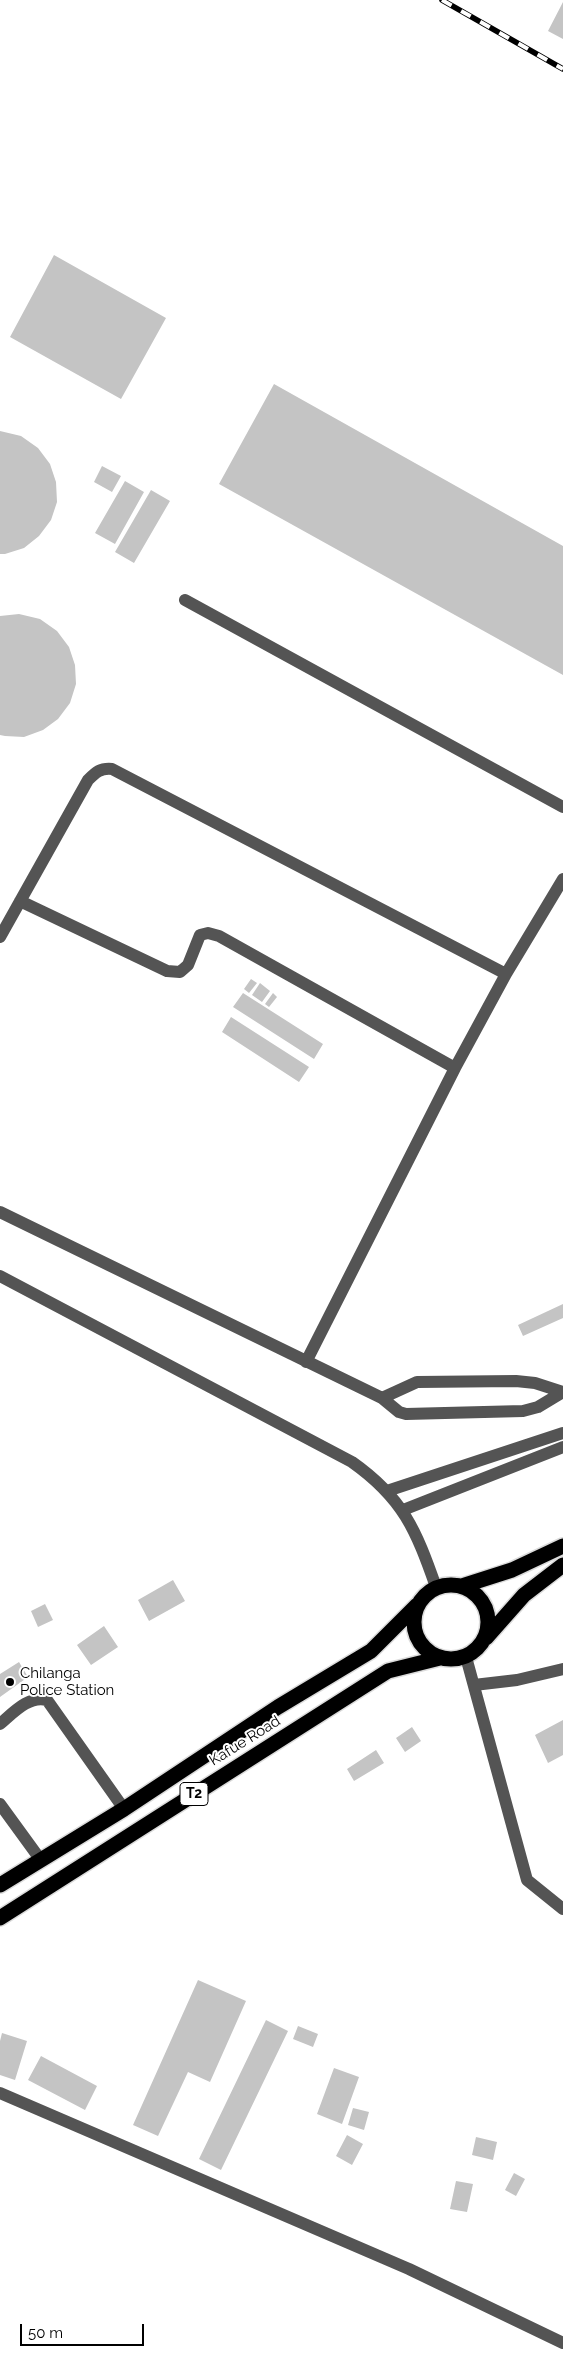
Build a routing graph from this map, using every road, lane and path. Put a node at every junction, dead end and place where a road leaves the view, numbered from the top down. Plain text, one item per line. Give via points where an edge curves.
1 (185, 600) dead end
2 (563, 807) edge
3 (563, 879) edge
4 (20, 901) junction
5 (0, 937) edge
6 (506, 974) junction
7 (455, 1068) junction
8 (0, 1212) edge
9 (0, 1276) edge
10 (306, 1362) junction
11 (563, 1392) edge
12 (382, 1398) junction
13 (563, 1434) edge
14 (563, 1447) edge
15 (388, 1491) junction
16 (403, 1510) junction
17 (563, 1546) edge
18 (563, 1566) edge
19 (462, 1586) junction
20 (436, 1587) junction
21 (418, 1605) junction
22 (485, 1639) junction
23 (466, 1657) junction
24 (440, 1658) junction
25 (563, 1669) edge
26 (474, 1685) junction
27 (0, 1724) edge
28 (0, 1804) edge
29 (124, 1809) junction
30 (40, 1859) junction
31 (0, 1885) edge
32 (563, 1909) edge
33 (0, 1918) edge
34 (0, 2093) edge
35 (563, 2343) edge

1 - 2 street
3 - 6 street
4 - 5 street
4 - 6 street via 88,780 95,772 112,769
4 - 7 street via 167,971 180,972 188,965 200,935 219,936
6 - 7 street
7 - 10 street
8 - 10 street
9 - 15 street via 352,1462
10 - 12 street
11 - 12 street via 516,1381 417,1382
11 - 12 street via 538,1407 523,1411 412,1415 399,1412
13 - 15 street
14 - 16 street
15 - 16 street
16 - 20 street via 420,1541
17 - 19 highway via 512,1570
18 - 22 highway via 524,1595
19 - 20 highway
19 - 22 highway via 483,1601 489,1627
20 - 21 highway via 425,1594
21 - 24 highway via 414,1615 416,1637 422,1646
21 - 29 highway, Kafue Road / T2 via 371,1651 233,1736
22 - 23 highway
23 - 24 highway
23 - 26 street
24 - 33 highway, Kafue Road / T2 via 388,1670
25 - 26 street via 517,1680
26 - 32 street via 527,1880
27 - 29 street via 30,1701 47,1700
28 - 30 street
29 - 30 highway, Kafue Road / T2
30 - 31 highway, Kafue Road / T2
34 - 35 street via 409,2270

